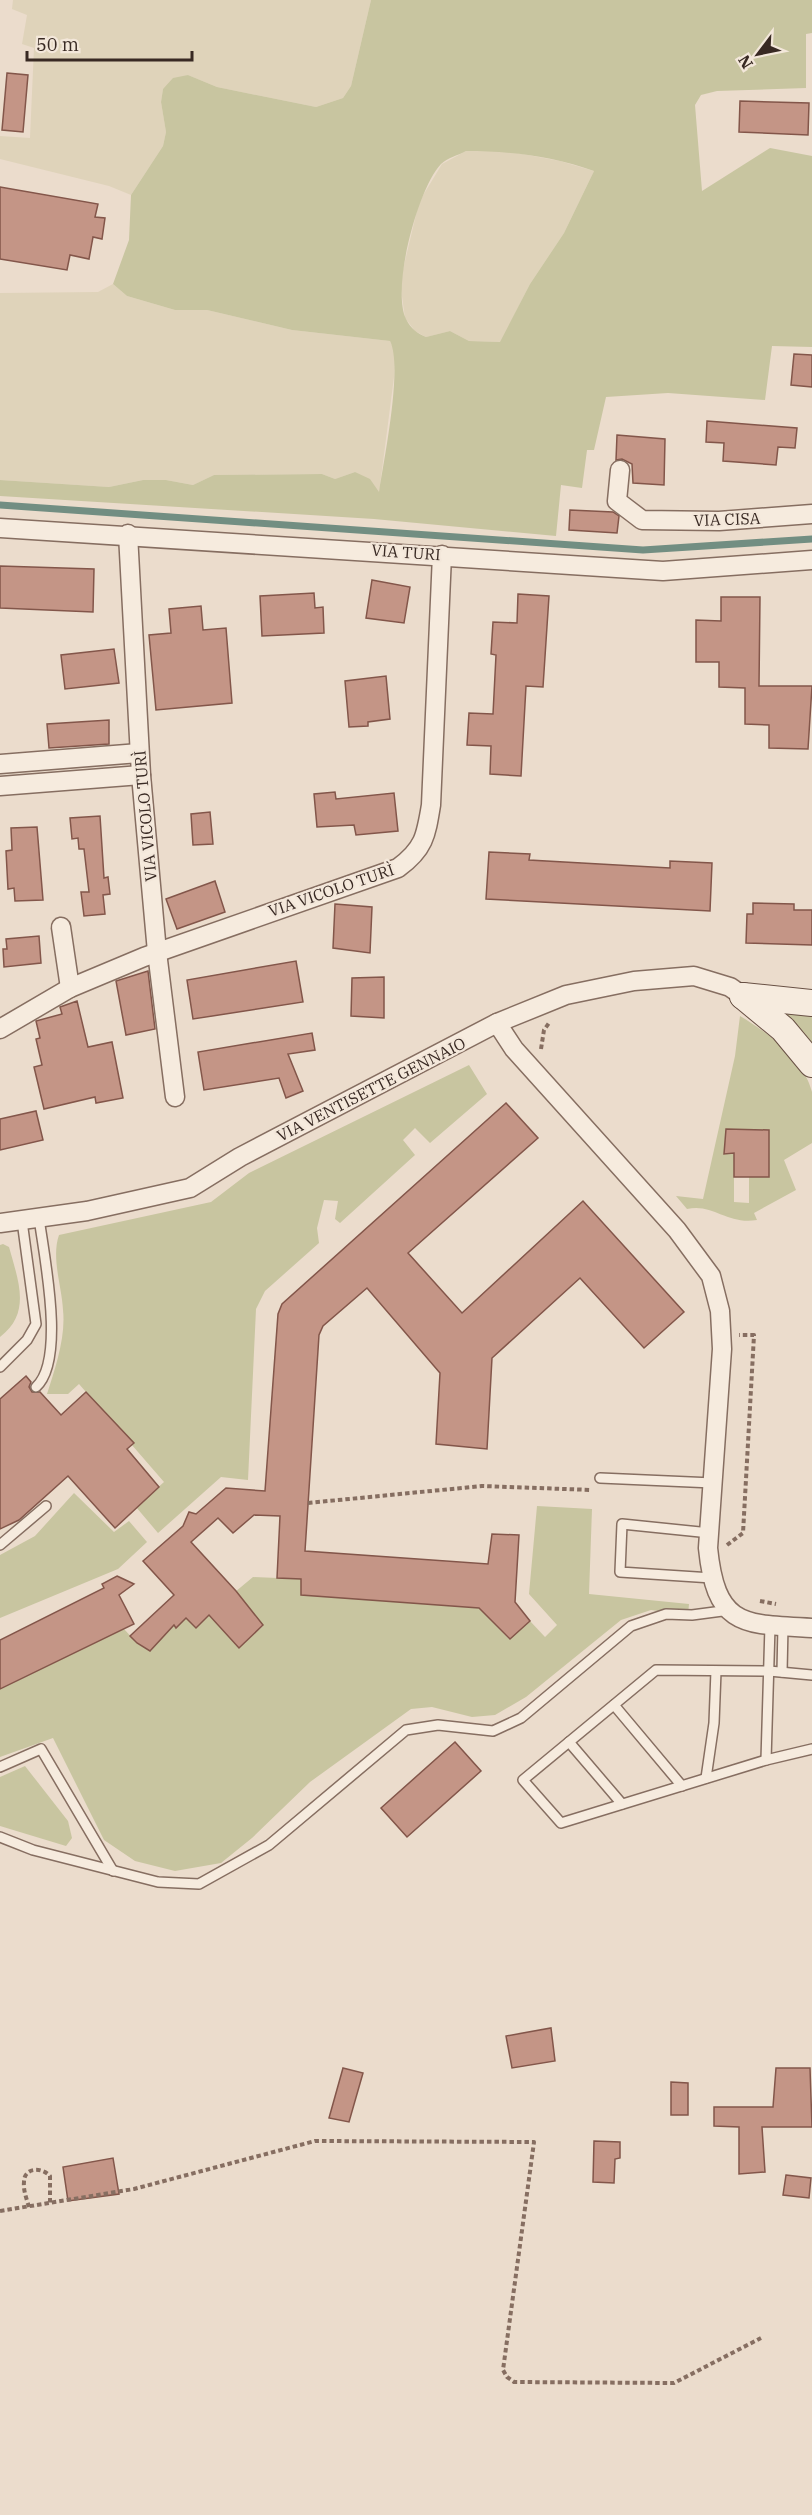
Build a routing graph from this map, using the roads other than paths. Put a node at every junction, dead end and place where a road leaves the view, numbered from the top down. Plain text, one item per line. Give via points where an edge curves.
1 (620, 470) dead end
2 (812, 514) edge
3 (0, 528) edge
4 (128, 534) junction
5 (442, 555) junction
6 (812, 560) edge
7 (140, 753) junction
8 (0, 764) edge
9 (141, 775) junction
10 (0, 786) edge
11 (61, 927) dead end
12 (157, 952) junction
13 (70, 988) junction
14 (743, 996) junction
15 (812, 1003) edge
16 (497, 1023) junction
17 (0, 1029) edge
18 (812, 1064) edge
19 (175, 1096) dead end
20 (30, 1220) junction
21 (0, 1223) edge
22 (0, 1367) edge
23 (36, 1387) dead end
24 (600, 1478) dead end
25 (713, 1483) junction
26 (46, 1506) dead end
27 (711, 1533) junction
28 (0, 1545) edge
29 (712, 1578) junction
30 (730, 1610) junction
31 (776, 1626) junction
32 (812, 1628) edge
33 (716, 1671) junction
34 (769, 1671) junction
35 (782, 1672) junction
36 (812, 1675) edge
37 (614, 1705) junction
38 (569, 1742) junction
39 (812, 1749) edge
40 (766, 1760) junction
41 (0, 1767) edge
42 (706, 1778) junction
43 (682, 1786) junction
44 (622, 1804) junction
45 (0, 1837) edge
46 (113, 1871) junction

1 - 2 street, VIA CISA via 617,501 642,520 719,521
3 - 4 street, VIA TURI
4 - 5 street, VIA TURI
4 - 7 street, VIA VICOLO TURÌ
5 - 6 street, VIA TURI via 663,571
5 - 12 street, VIA VICOLO TURÌ via 431,805 427,833 417,854 398,868
7 - 8 street
7 - 9 street, VIA VICOLO TURÌ
9 - 10 street
9 - 12 street, VIA VICOLO TURÌ
11 - 13 street
12 - 13 street, VIA VICOLO TURÌ
12 - 19 street, VIA VICOLO TURÌ
13 - 17 street, VIA VICOLO TURÌ
14 - 15 street, VIA VENTISETTE GENNAIO
14 - 16 street, VIA VENTISETTE GENNAIO via 730,987 694,976 634,981 566,994
14 - 18 street, VIA VENTISETTE GENNAIO via 783,1029
16 - 20 street, VIA VENTISETTE GENNAIO via 240,1156 190,1188
16 - 25 street via 514,1049 677,1230 711,1276 720,1311 722,1349
20 - 21 street, VIA VENTISETTE GENNAIO
20 - 22 lane via 36,1324 27,1340
20 - 23 lane via 52,1305 49,1361
24 - 25 lane
25 - 27 street
26 - 28 lane
27 - 29 street via 708,1548
27 - 29 lane via 622,1524 620,1572
29 - 30 street
30 - 31 street via 741,1620
30 - 46 lane via 666,1614 631,1626 521,1718 493,1731 438,1725 406,1730 269,1845 199,1884 158,1882
31 - 32 street
31 - 34 lane
31 - 35 lane
33 - 34 lane
33 - 37 lane via 656,1670
33 - 42 lane
34 - 35 lane
34 - 40 lane
35 - 36 lane
37 - 38 lane
37 - 43 lane
38 - 44 lane
38 - 44 lane via 523,1780 561,1823
39 - 40 lane
40 - 42 lane
41 - 46 lane via 41,1749
42 - 43 lane
43 - 44 lane
45 - 46 lane

